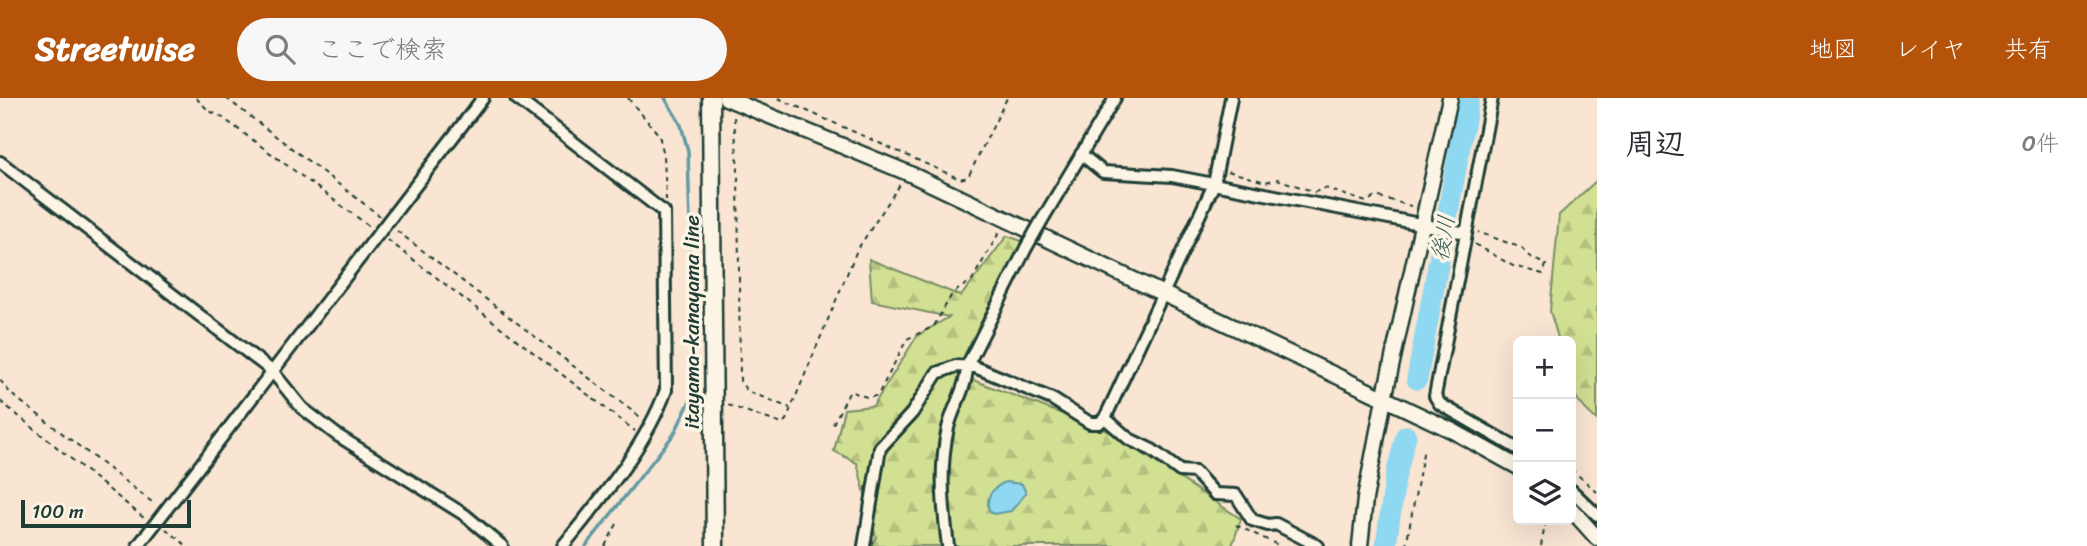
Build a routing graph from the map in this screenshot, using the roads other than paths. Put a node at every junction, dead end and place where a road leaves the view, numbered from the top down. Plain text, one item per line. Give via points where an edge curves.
1 (483, 98) edge
2 (516, 98) edge
3 (710, 98) edge
4 (1115, 98) edge
5 (1231, 98) edge
6 (1450, 98) edge
7 (1492, 98) edge
8 (729, 99) edge
9 (1081, 154) junction
10 (0, 162) edge
11 (1214, 184) junction
12 (1423, 224) junction
13 (1466, 234) junction
14 (1163, 292) junction
15 (967, 366) junction
16 (272, 371) junction
17 (1384, 399) junction
18 (1105, 418) junction
19 (1513, 446) edge
20 (1513, 464) edge
21 (1576, 495) edge
22 (1576, 515) edge
23 (1597, 515) edge
24 (1597, 538) edge
25 (138, 546) edge
26 (502, 546) edge
27 (563, 546) edge
28 (715, 546) edge
29 (864, 546) edge
30 (948, 546) edge
31 (1318, 546) edge
32 (1360, 546) edge

1 - 16 street
2 - 27 street via 664,212 667,381 660,407 632,454
3 - 28 main road, itayama-kanayama line
4 - 9 street
5 - 11 street
6 - 12 street
7 - 13 street
8 - 14 street via 908,173
9 - 11 street via 1104,172 1154,173
9 - 15 street, bridge via 1026,248
10 - 16 street
11 - 12 street
11 - 14 street
12 - 13 street
12 - 17 street
13 - 19 street via 1435,396 1440,404
14 - 17 street
14 - 18 street
15 - 18 street via 1052,399 1090,424
15 - 29 street via 937,373 912,413 880,448
15 - 30 street via 944,449 942,490
16 - 25 street
16 - 26 street via 302,408 337,435 465,514
17 - 20 street
17 - 32 street
18 - 31 street via 1180,471 1195,472 1215,494 1236,495 1252,520 1276,524
21 - 23 street
22 - 24 street

